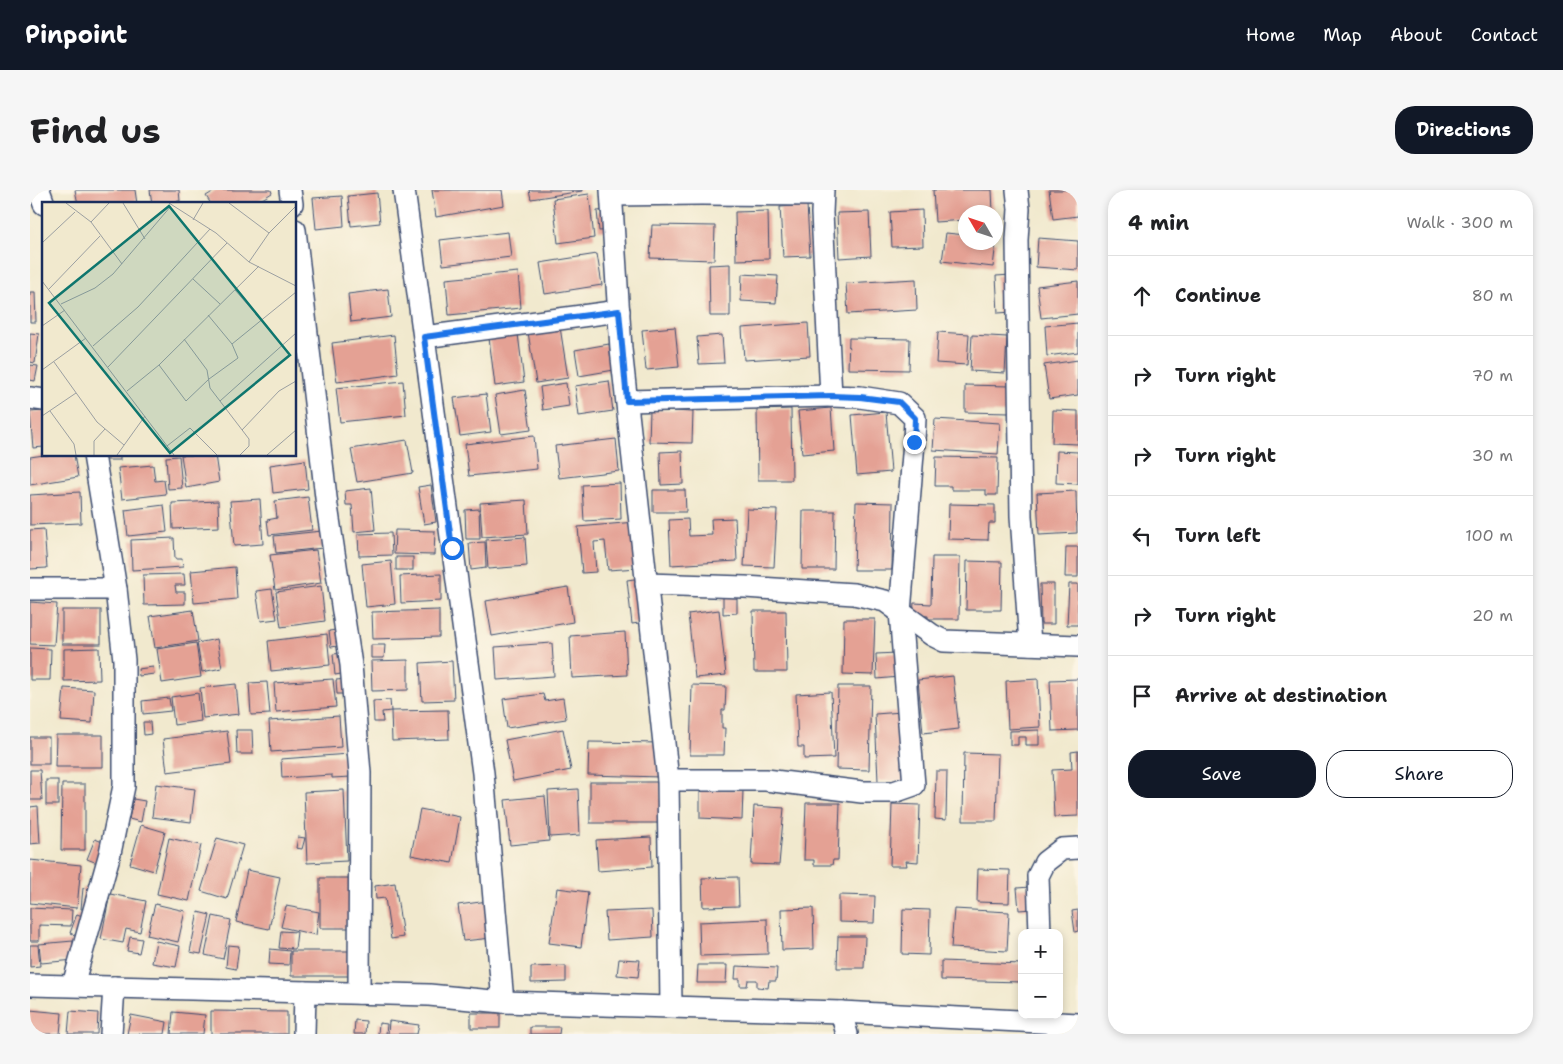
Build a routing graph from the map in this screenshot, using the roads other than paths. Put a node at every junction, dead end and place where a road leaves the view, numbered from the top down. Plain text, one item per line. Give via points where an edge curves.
1 (39, 190) edge
2 (404, 190) edge
3 (1017, 190) edge
4 (823, 192) edge
5 (612, 193) edge
6 (43, 202) edge
7 (296, 239) edge
8 (619, 311) junction
9 (424, 337) junction
10 (831, 396) junction
11 (627, 401) junction
12 (94, 456) edge
13 (646, 584) junction
14 (30, 589) edge
15 (116, 589) junction
16 (900, 612) junction
17 (1030, 644) junction
18 (1078, 646) edge
19 (668, 780) junction
20 (1078, 848) edge
21 (1040, 929) edge
22 (30, 985) edge
23 (73, 985) junction
24 (114, 987) junction
25 (305, 992) junction
26 (359, 994) junction
27 (503, 1002) junction
28 (671, 1006) junction
29 (840, 1012) junction
30 (1018, 1017) edge
31 (1046, 1019) edge
32 (1078, 1024) edge
33 (111, 1034) edge
34 (304, 1034) edge
35 (847, 1034) edge

1 - 6 street
2 - 9 street
3 - 17 street via 1021,516
4 - 5 street
4 - 10 street
5 - 8 street
7 - 26 street via 327,506 352,675 360,773
8 - 9 street
8 - 11 street
9 - 27 street via 483,773
10 - 11 street
10 - 16 street via 899,402 915,418
11 - 13 street
12 - 15 street
13 - 16 street via 854,594 885,601
13 - 19 street
14 - 15 street
15 - 23 street via 124,660 124,786 110,853
16 - 17 street via 944,641
16 - 19 street via 914,785 894,792 862,792 766,780
17 - 18 street
19 - 28 street
20 - 21 street via 1062,849 1045,862 1038,876
22 - 23 street
23 - 24 street
24 - 25 street
24 - 33 street
25 - 26 street
25 - 34 street
26 - 27 street via 429,995
27 - 28 street
28 - 29 street
29 - 30 street
29 - 35 street
31 - 32 street

